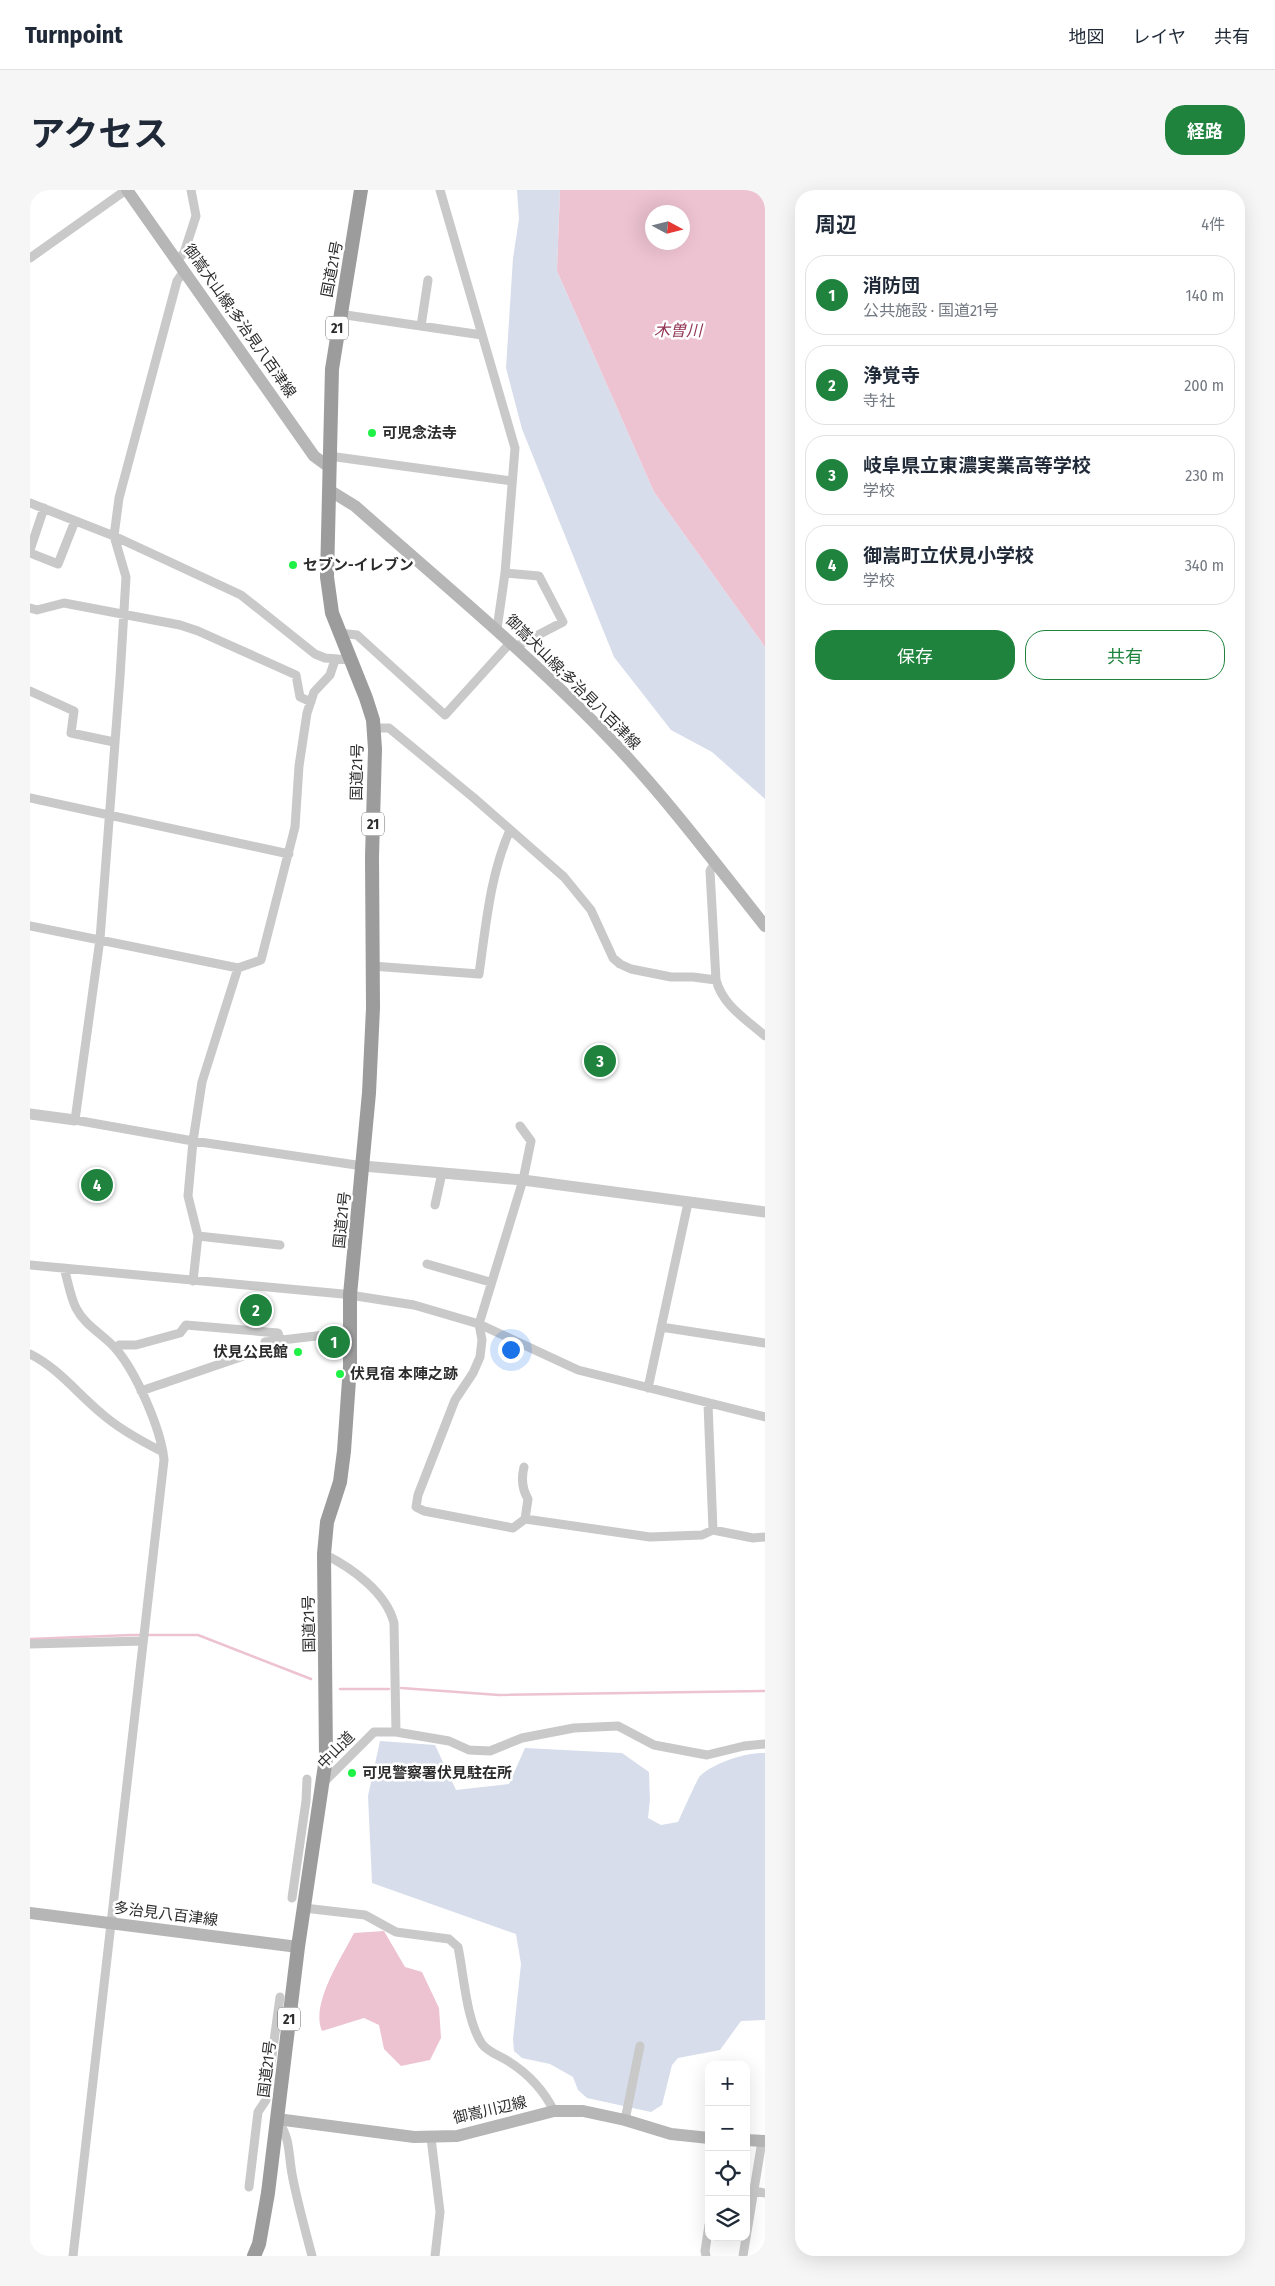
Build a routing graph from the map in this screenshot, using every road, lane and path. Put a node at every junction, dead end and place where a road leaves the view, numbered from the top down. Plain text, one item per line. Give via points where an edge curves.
1 (127, 190) edge
2 (191, 190) edge
3 (361, 190) edge
4 (440, 190) edge
5 (30, 258) edge
6 (181, 266) junction
7 (428, 280) dead end
8 (339, 314) junction
9 (421, 326) junction
10 (482, 335) junction
11 (329, 462) junction
12 (512, 481) junction
13 (329, 490) junction
14 (30, 503) edge
15 (44, 508) junction
16 (75, 521) junction
17 (114, 536) junction
18 (30, 551) edge
19 (505, 573) junction
20 (30, 608) edge
21 (124, 615) junction
22 (497, 629) junction
23 (339, 633) junction
24 (513, 644) junction
25 (335, 660) junction
26 (350, 660) junction
27 (30, 691) edge
28 (310, 702) junction
29 (373, 728) junction
30 (114, 742) junction
31 (30, 798) edge
32 (110, 815) junction
33 (510, 830) junction
34 (289, 854) junction
35 (715, 862) junction
36 (30, 926) edge
37 (765, 926) edge
38 (100, 939) junction
39 (372, 966) junction
40 (238, 968) junction
41 (716, 980) junction
42 (765, 1036) edge
43 (30, 1114) edge
44 (75, 1120) junction
45 (520, 1126) dead end
46 (193, 1141) junction
47 (363, 1166) junction
48 (442, 1173) junction
49 (523, 1180) junction
50 (688, 1203) junction
51 (435, 1205) dead end
52 (765, 1212) edge
53 (198, 1236) junction
54 (280, 1245) dead end
55 (427, 1264) dead end
56 (30, 1265) edge
57 (64, 1268) junction
58 (193, 1281) junction
59 (490, 1282) junction
60 (350, 1296) junction
61 (479, 1324) junction
62 (661, 1327) junction
63 (350, 1332) junction
64 (280, 1339) junction
65 (765, 1344) edge
66 (115, 1348) junction
67 (30, 1354) edge
68 (648, 1388) junction
69 (141, 1391) junction
70 (708, 1404) junction
71 (765, 1417) edge
72 (163, 1452) junction
73 (524, 1466) dead end
74 (525, 1519) junction
75 (713, 1530) junction
76 (765, 1537) edge
77 (324, 1554) junction
78 (143, 1641) junction
79 (30, 1644) edge
80 (396, 1732) junction
81 (765, 1744) edge
82 (307, 1779) dead end
83 (323, 1782) junction
84 (292, 1898) dead end
85 (304, 1908) junction
86 (30, 1914) edge
87 (111, 1923) junction
88 (298, 1947) junction
89 (280, 1998) dead end
90 (640, 2046) dead end
91 (554, 2111) junction
92 (277, 2119) junction
93 (625, 2120) junction
94 (431, 2138) junction
95 (705, 2138) edge
96 (750, 2140) edge
97 (763, 2141) edge
98 (249, 2187) dead end
99 (754, 2191) junction
100 (765, 2193) edge
101 (707, 2241) edge
102 (73, 2256) edge
103 (254, 2256) edge
104 (312, 2256) edge
105 (435, 2256) edge
106 (706, 2256) edge
107 (743, 2256) edge

1 - 5 street
1 - 6 main road, 御嵩犬山線;多治見八百津線
2 - 6 street via 196,216
3 - 8 highway, 国道21号 / 21
4 - 10 street
6 - 11 main road, 御嵩犬山線;多治見八百津線 via 314,456
6 - 17 street via 122,488
7 - 9 street
8 - 9 street
8 - 11 highway, 国道21号 / 21 via 332,369
9 - 10 street
10 - 12 street via 515,448
11 - 12 street
11 - 13 highway, 国道21号 / 21
12 - 19 street
13 - 22 main road, 御嵩犬山線;多治見八百津線 via 354,506
13 - 23 highway, 国道21号 / 21 via 328,596
14 - 15 street
15 - 16 street
15 - 18 street
16 - 17 street
16 - 18 street via 58,564
17 - 21 street via 126,577
17 - 25 street via 241,596 315,654
19 - 22 street
19 - 24 street via 539,576 563,622
20 - 21 street via 37,610 64,603
21 - 28 street via 198,631 262,658 296,675 300,697
21 - 30 street
22 - 24 main road, 御嵩犬山線;多治見八百津線
23 - 24 street via 357,636 445,715
23 - 26 highway, 国道21号 / 21
24 - 35 main road, 御嵩犬山線;多治見八百津線 via 613,742
25 - 26 street
25 - 28 street via 330,675 314,692
26 - 29 highway, 国道21号 / 21 via 366,698
27 - 30 street via 74,711 71,734
28 - 34 street
29 - 33 street via 389,728
29 - 39 highway, 国道21号 / 21
30 - 32 street
31 - 32 street
32 - 34 street
32 - 38 street
33 - 39 street via 490,894 479,974
33 - 41 street via 577,892 591,910 613,958 620,964 671,977
34 - 40 street via 260,960
35 - 37 main road, 御嵩犬山線;多治見八百津線
35 - 41 street via 710,871
36 - 38 street
38 - 40 street
38 - 44 street
39 - 47 highway, 国道21号 / 21 via 373,1017
40 - 46 street via 202,1082
41 - 42 street via 725,1001
43 - 44 street
44 - 46 street
45 - 49 street via 530,1141
46 - 47 street
46 - 53 street via 188,1196
47 - 48 street
47 - 60 highway, 国道21号 / 21
48 - 49 street
48 - 51 street
49 - 50 street
49 - 59 street
50 - 52 street
50 - 62 street
53 - 54 street
53 - 58 street
55 - 59 street
56 - 57 street
57 - 58 street
57 - 66 street via 76,1308 92,1329
58 - 60 street
59 - 61 street
60 - 61 street via 414,1305
60 - 63 highway, 国道21号 / 21
61 - 68 street via 578,1370
61 - 74 street via 482,1340 480,1357 455,1400 416,1507 513,1528
62 - 65 street
62 - 68 street
63 - 64 street
63 - 77 highway, 国道21号 / 21 via 344,1451 340,1482 327,1522
64 - 66 street via 278,1333 186,1325 180,1333
64 - 69 street via 264,1342 264,1349
66 - 69 street
67 - 72 street via 44,1361 101,1414 138,1440
68 - 70 street
69 - 72 street via 162,1440
70 - 71 street
70 - 75 street
72 - 78 street
73 - 74 street via 521,1477 528,1500
74 - 75 street via 650,1537 702,1534
75 - 76 street via 753,1538
77 - 80 street via 372,1588 392,1615
77 - 83 highway, 国道21号 / 21 via 327,1733
78 - 79 street
78 - 87 street
80 - 81 street, 中山道 via 449,1741 469,1750 490,1751 522,1738 574,1728 618,1726 654,1745 706,1755
80 - 83 street, 中山道 via 374,1732
82 - 84 street
83 - 85 highway, 国道21号 / 21
85 - 88 highway, 国道21号 / 21
85 - 91 street via 365,1915 396,1932 448,1939 458,1947 470,2010 483,2045 531,2077
86 - 87 main road, 多治見八百津線
87 - 88 main road, 多治見八百津線
87 - 102 street
88 - 92 highway, 国道21号 / 21
89 - 98 street via 266,2100 258,2112
90 - 93 street
91 - 93 main road, 御嵩川辺線 via 583,2111
91 - 94 main road, 御嵩川辺線 via 457,2136
92 - 94 main road, 御嵩川辺線
92 - 103 highway, 国道21号 / 21 via 268,2193
92 - 104 street via 289,2143 292,2172
93 - 95 main road, 御嵩川辺線 via 671,2134
94 - 105 street via 440,2212
96 - 97 main road
97 - 99 street
99 - 100 street
99 - 107 street
101 - 106 street

